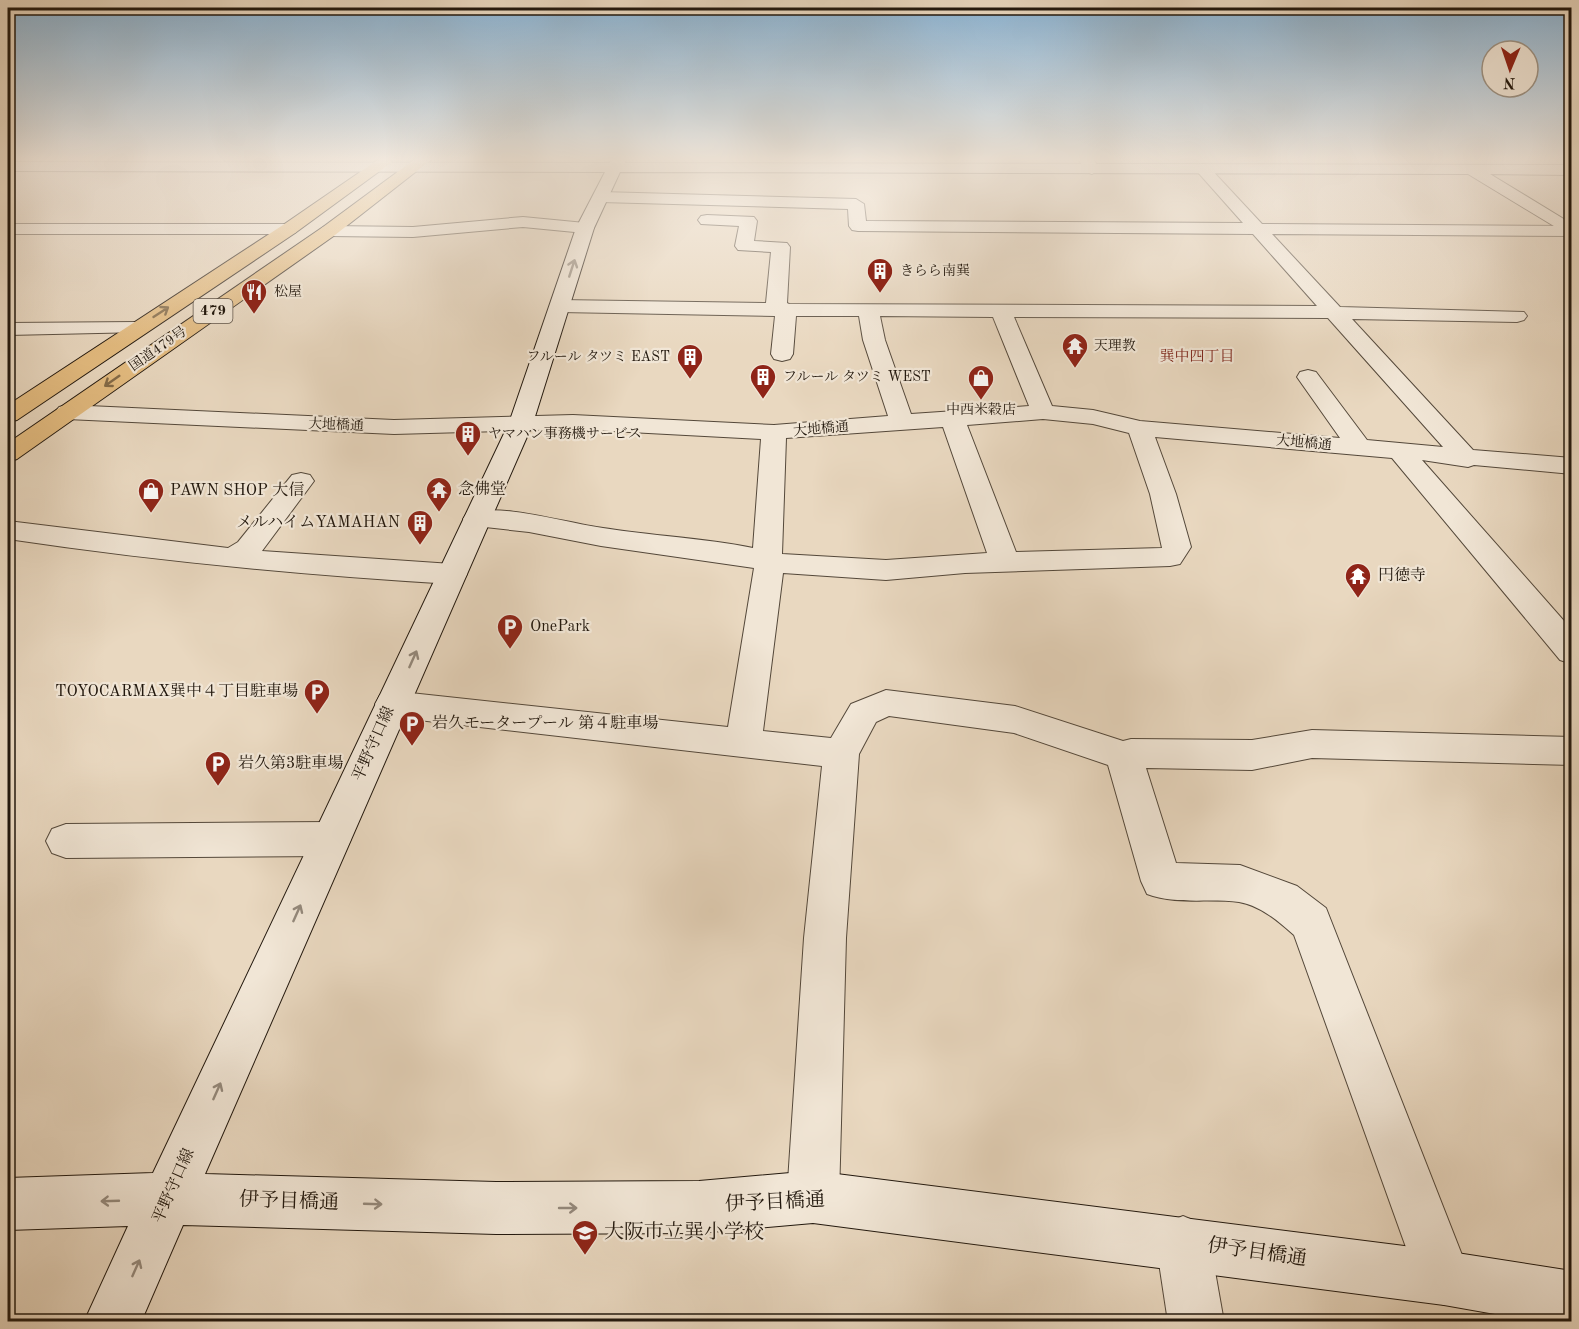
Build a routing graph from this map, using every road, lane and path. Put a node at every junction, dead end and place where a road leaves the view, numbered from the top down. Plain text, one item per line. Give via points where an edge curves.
1 (301, 221) edge
2 (343, 221) edge
3 (593, 221) edge
4 (748, 221) edge
5 (858, 221) edge
6 (1251, 221) edge
7 (1555, 221) edge
8 (589, 222) junction
9 (8, 229) edge
10 (289, 229) junction
11 (1259, 230) junction
12 (1570, 230) edge
13 (329, 231) junction
14 (560, 306) junction
15 (781, 309) junction
16 (868, 310) junction
17 (1006, 311) junction
18 (1337, 313) junction
19 (1517, 316) dead end
20 (8, 328) edge
21 (136, 328) junction
22 (782, 354) dead end
23 (1308, 376) dead end
24 (68, 412) junction
25 (1043, 412) junction
26 (8, 415) edge
27 (952, 418) junction
28 (902, 422) junction
29 (521, 423) junction
30 (1140, 429) junction
31 (774, 432) junction
32 (1360, 448) junction
33 (1400, 451) junction
34 (8, 454) edge
35 (1468, 459) junction
36 (1572, 466) edge
37 (301, 481) dead end
38 (477, 519) junction
39 (8, 530) edge
40 (233, 558) junction
41 (1005, 562) junction
42 (770, 563) junction
43 (452, 574) junction
44 (1572, 652) edge
45 (392, 704) junction
46 (743, 744) junction
47 (1572, 751) edge
48 (841, 754) junction
49 (1124, 756) junction
50 (331, 840) junction
51 (66, 841) dead end
52 (813, 1197) junction
53 (168, 1199) junction
54 (8, 1204) edge
55 (1183, 1243) junction
56 (1444, 1278) junction
57 (1572, 1299) edge
58 (112, 1322) edge
59 (1196, 1322) edge

1 - 10 highway, 国道479号 / 479
2 - 13 highway, 国道479号 / 479
3 - 8 street
4 - 15 street via 744,246 781,247
5 - 11 street via 858,226
6 - 11 street
7 - 12 street
8 - 13 street via 523,222 412,232
14 -> 8 street, 平野守口線
9 - 10 street
21 -> 10 highway, 国道479号 / 479
11 - 12 street
11 - 18 street
13 -> 24 highway, 国道479号 / 479
14 - 15 street
14 - 29 street, 平野守口線
15 - 16 street
15 - 22 street
16 - 17 street
16 - 28 street
17 - 18 street
17 - 25 street via 1003,315
18 - 19 street
18 - 35 street
20 - 21 street
21 - 26 highway, 国道479号 / 479
23 - 32 street
24 - 29 street, 大地橋通 via 394,427
24 - 34 highway, 国道479号 / 479
25 - 27 street, 大地橋通
25 - 30 street, 大地橋通 via 1093,417
27 - 28 street, 大地橋通
27 - 41 street
28 - 31 street, 大地橋通
29 - 31 street, 大地橋通 via 647,424
29 - 38 street, 平野守口線
30 - 32 street, 大地橋通
30 - 41 street via 1177,547 1170,557
31 - 42 street via 767,556
32 - 33 street, 大地橋通
33 - 35 street, 大地橋通
33 - 44 street
35 - 36 street, 大地橋通
37 - 40 street via 248,549
38 - 42 street via 529,523
38 - 43 street, 平野守口線
39 - 40 street
40 - 43 street
41 - 42 street via 886,570
42 - 46 street
45 -> 43 street, 平野守口線
45 - 46 street
45 - 50 street, 平野守口線
46 - 48 street
47 - 49 street via 1312,744 1252,755
48 - 49 street via 862,713 886,703 1015,720
48 - 52 street via 825,939
49 - 56 street via 1161,881 1240,884 1282,899 1311,922
50 - 51 street
53 -> 50 street, 平野守口線
53 -> 52 street, 伊予目橋通 via 496,1208 699,1208
52 - 55 street, 伊予目橋通
53 -> 54 street, 伊予目橋通
58 -> 53 street, 平野守口線
55 - 56 street, 伊予目橋通
55 - 59 street
56 - 57 street, 伊予目橋通

